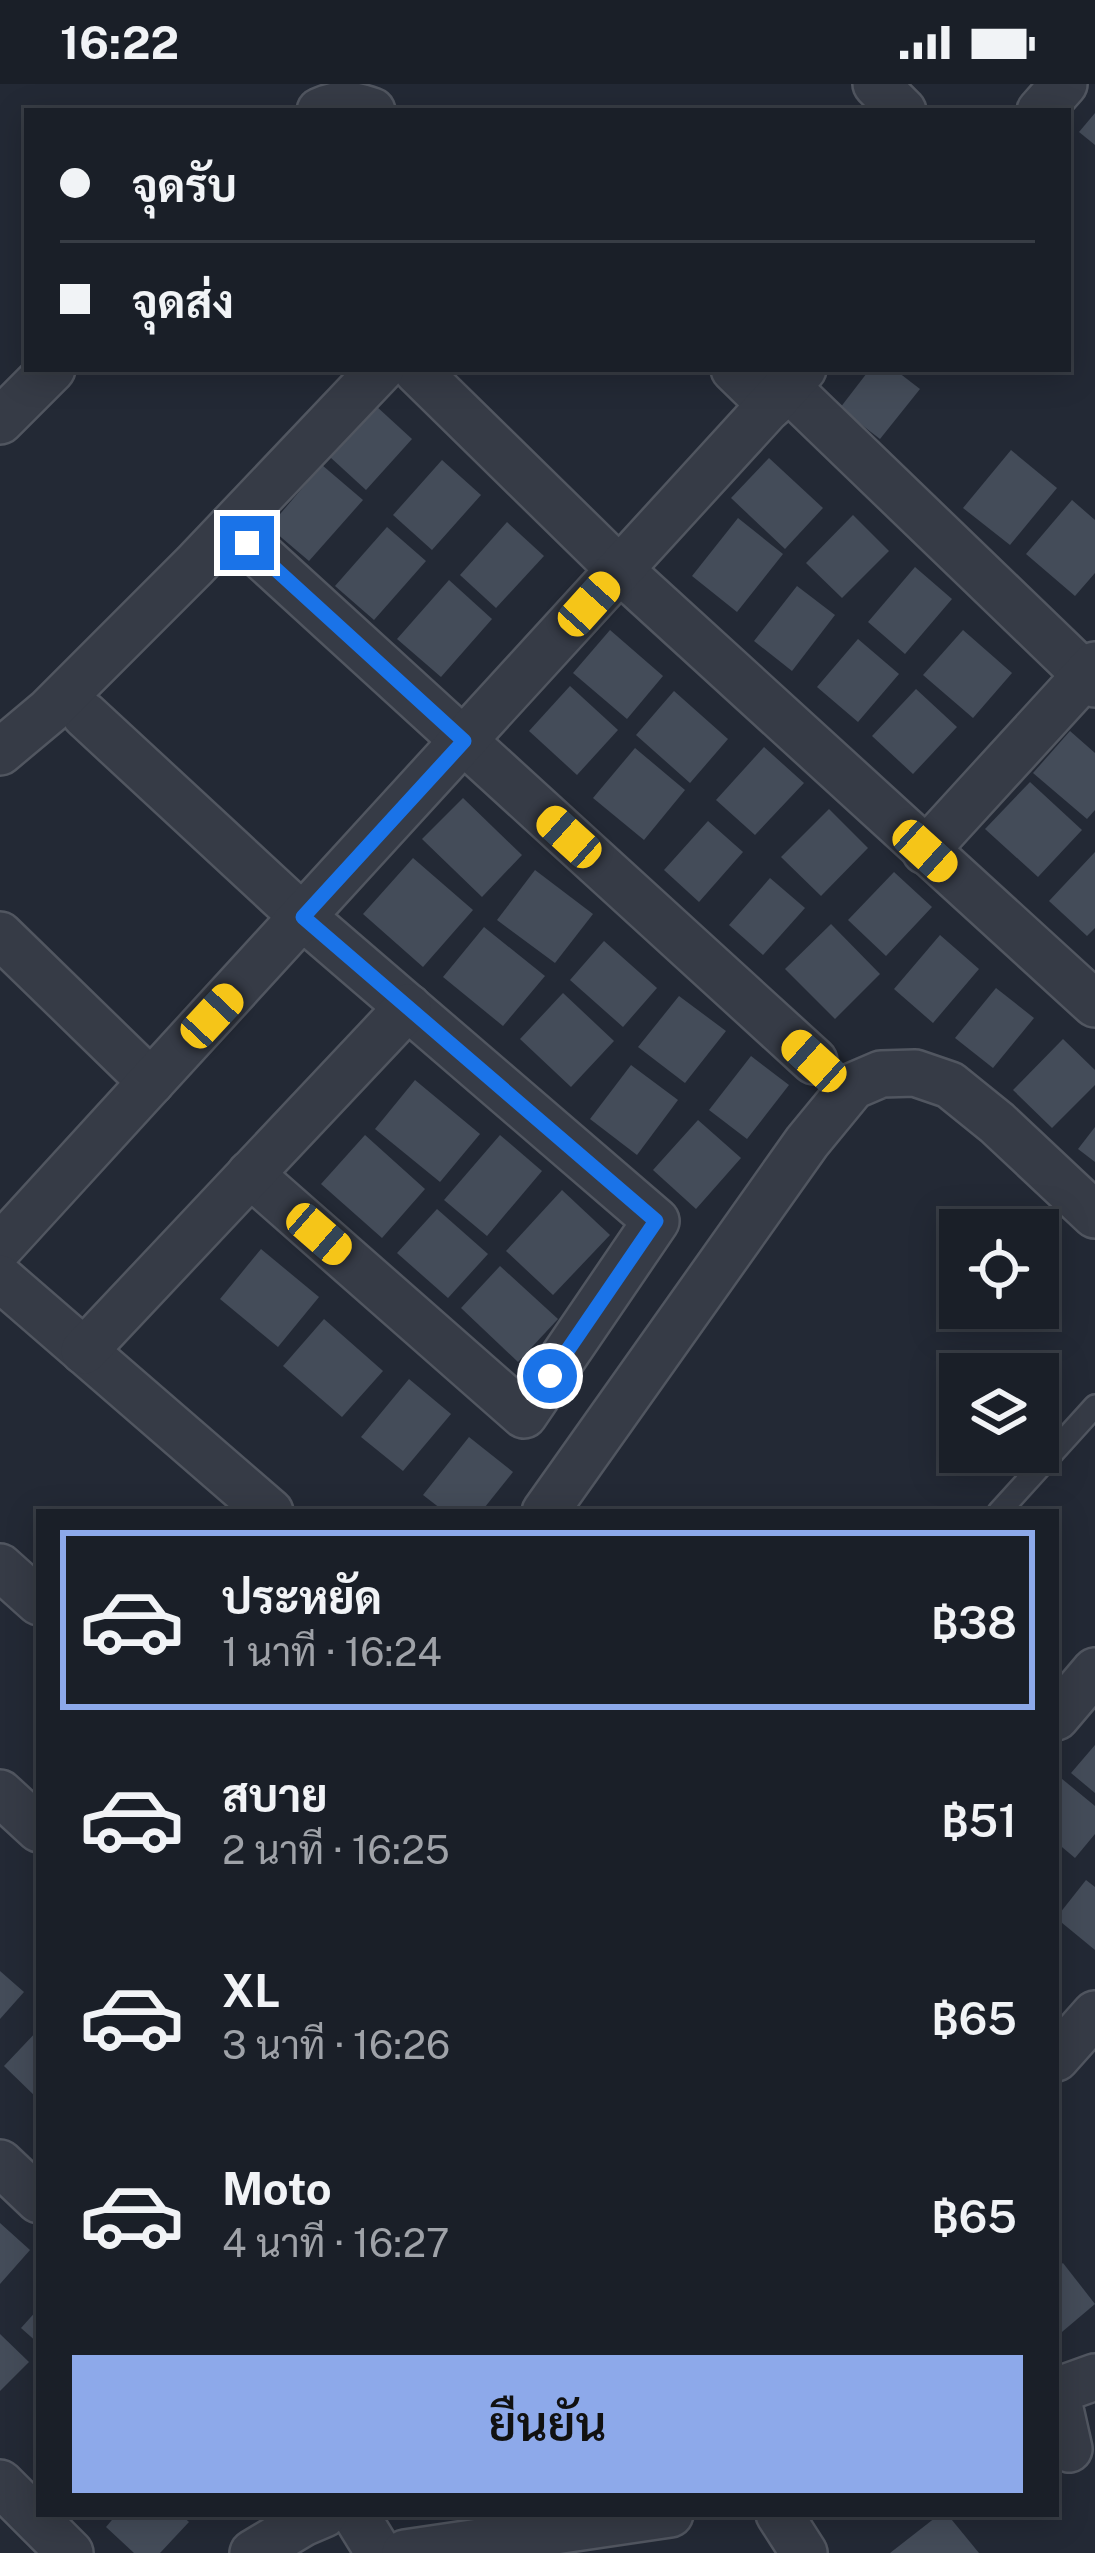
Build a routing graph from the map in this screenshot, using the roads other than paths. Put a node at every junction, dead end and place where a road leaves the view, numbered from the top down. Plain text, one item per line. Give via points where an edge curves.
1 (876, 84) edge
2 (1064, 84) edge
3 (328, 108) edge
4 (364, 108) edge
5 (900, 108) edge
6 (1043, 108) edge
7 (49, 372) edge
8 (397, 372) edge
9 (401, 372) edge
10 (743, 372) edge
11 (787, 387) edge
12 (0, 422) edge
13 (247, 543) dead end
14 (620, 570) junction
15 (1092, 675) edge
16 (85, 716) dead end
17 (464, 741) junction
18 (0, 752) edge
19 (925, 851) junction
20 (303, 917) junction
21 (0, 935) edge
22 (1095, 1004) edge
23 (408, 1007) junction
24 (814, 1061) dead end
25 (151, 1082) junction
26 (250, 1174) junction
27 (1095, 1215) edge
28 (0, 1247) edge
29 (0, 1278) edge
30 (84, 1351) junction
31 (1095, 1406) edge
32 (267, 1509) edge
33 (547, 1509) edge
34 (1002, 1509) edge
35 (0, 1567) edge
36 (36, 1599) edge
37 (1095, 1671) edge
38 (1059, 1713) edge
39 (0, 1793) edge
40 (36, 1826) edge
41 (1095, 2014) edge
42 (1059, 2055) edge
43 (0, 2163) edge
44 (36, 2197) edge
45 (1095, 2377) edge
46 (1059, 2390) edge
47 (1059, 2400) edge
48 (1074, 2447) edge
49 (0, 2483) edge
50 (317, 2517) edge
51 (357, 2517) edge
52 (652, 2517) edge
53 (781, 2517) edge
54 (460, 2549) edge
55 (70, 2553) edge
56 (254, 2553) edge
57 (380, 2553) edge
58 (405, 2553) edge
59 (803, 2553) edge

1 - 5 street
2 - 6 street
3 - 4 street
7 - 12 street
8 - 18 street
9 - 14 street
10 - 11 street
11 - 14 street
11 - 15 street
13 - 17 street
14 - 17 street
14 - 19 street
15 - 19 street
16 - 20 street
17 - 20 street
17 - 24 street
19 - 22 street
20 - 23 street
20 - 25 street
21 - 25 street
23 - 26 street
23 - 26 street via 656,1221 524,1415
25 - 28 street
26 - 30 street
27 - 33 street via 950,1085 915,1072 853,1086
29 - 30 street
30 - 32 street
31 - 34 lane
35 - 36 street
37 - 38 street
39 - 40 street
41 - 42 street
43 - 44 street
45 - 46 street
47 - 48 street
49 - 55 street
50 - 56 street
51 - 57 street
52 - 54 street
53 - 59 street
54 - 58 street

